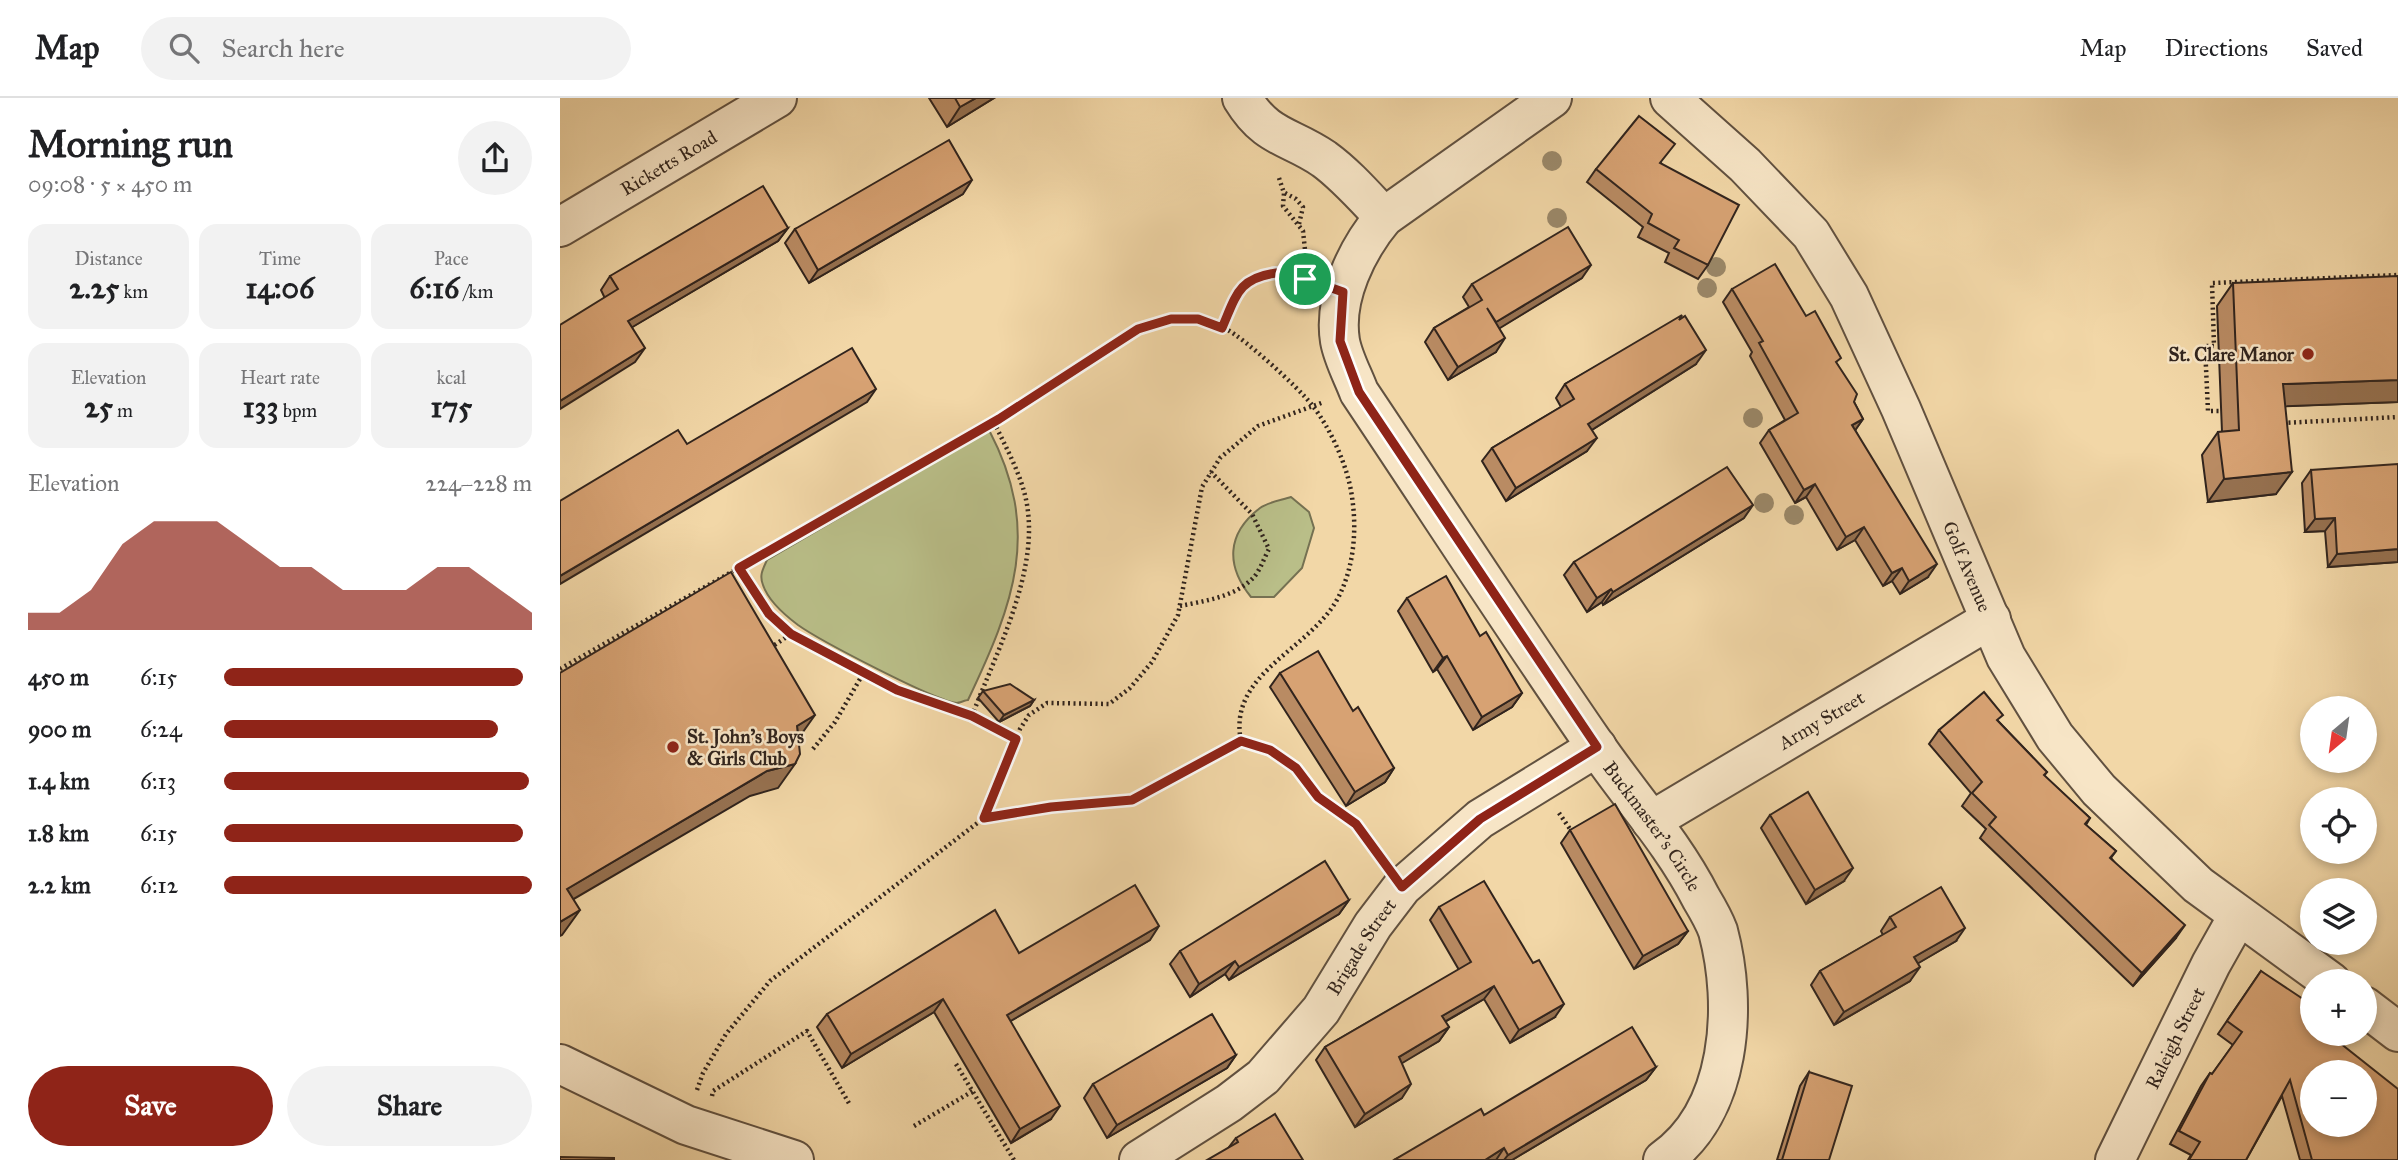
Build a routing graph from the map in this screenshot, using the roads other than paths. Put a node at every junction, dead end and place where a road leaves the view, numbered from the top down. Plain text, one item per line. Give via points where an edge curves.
1 (777, 98) edge
2 (1241, 98) edge
3 (1552, 98) edge
4 (1670, 98) edge
5 (1384, 217) junction
6 (560, 227) edge
7 (1991, 619) junction
8 (1597, 747) junction
9 (1651, 821) junction
10 (2238, 916) junction
11 (2313, 969) edge
12 (2377, 1016) edge
13 (2398, 1032) edge
14 (560, 1064) edge
15 (741, 1151) edge
16 (794, 1160) edge
17 (1139, 1160) edge
18 (1663, 1160) edge
19 (2115, 1160) edge

1 - 6 street, Ricketts Road
2 - 5 street via 1269,131 1323,159
3 - 5 street, Buckmaster's Circle
4 - 7 street, Golf Avenue via 1745,165 1818,244 1850,296
5 - 8 street, Buckmaster's Circle via 1370,232 1343,292 1340,341 1359,392
7 - 9 street, Army Street
7 - 10 street, Golf Avenue via 2030,700 2090,780 2150,841
8 - 9 street, Buckmaster's Circle
8 - 17 street, Brigade Street via 1480,819 1402,887 1321,1010 1263,1077
9 - 18 street, Buckmaster's Circle via 1690,876 1717,929 1727,981 1725,1058 1696,1126
10 - 11 street, Golf Avenue
10 - 19 street, Raleigh Street
12 - 13 street
14 - 15 street
15 - 16 street

